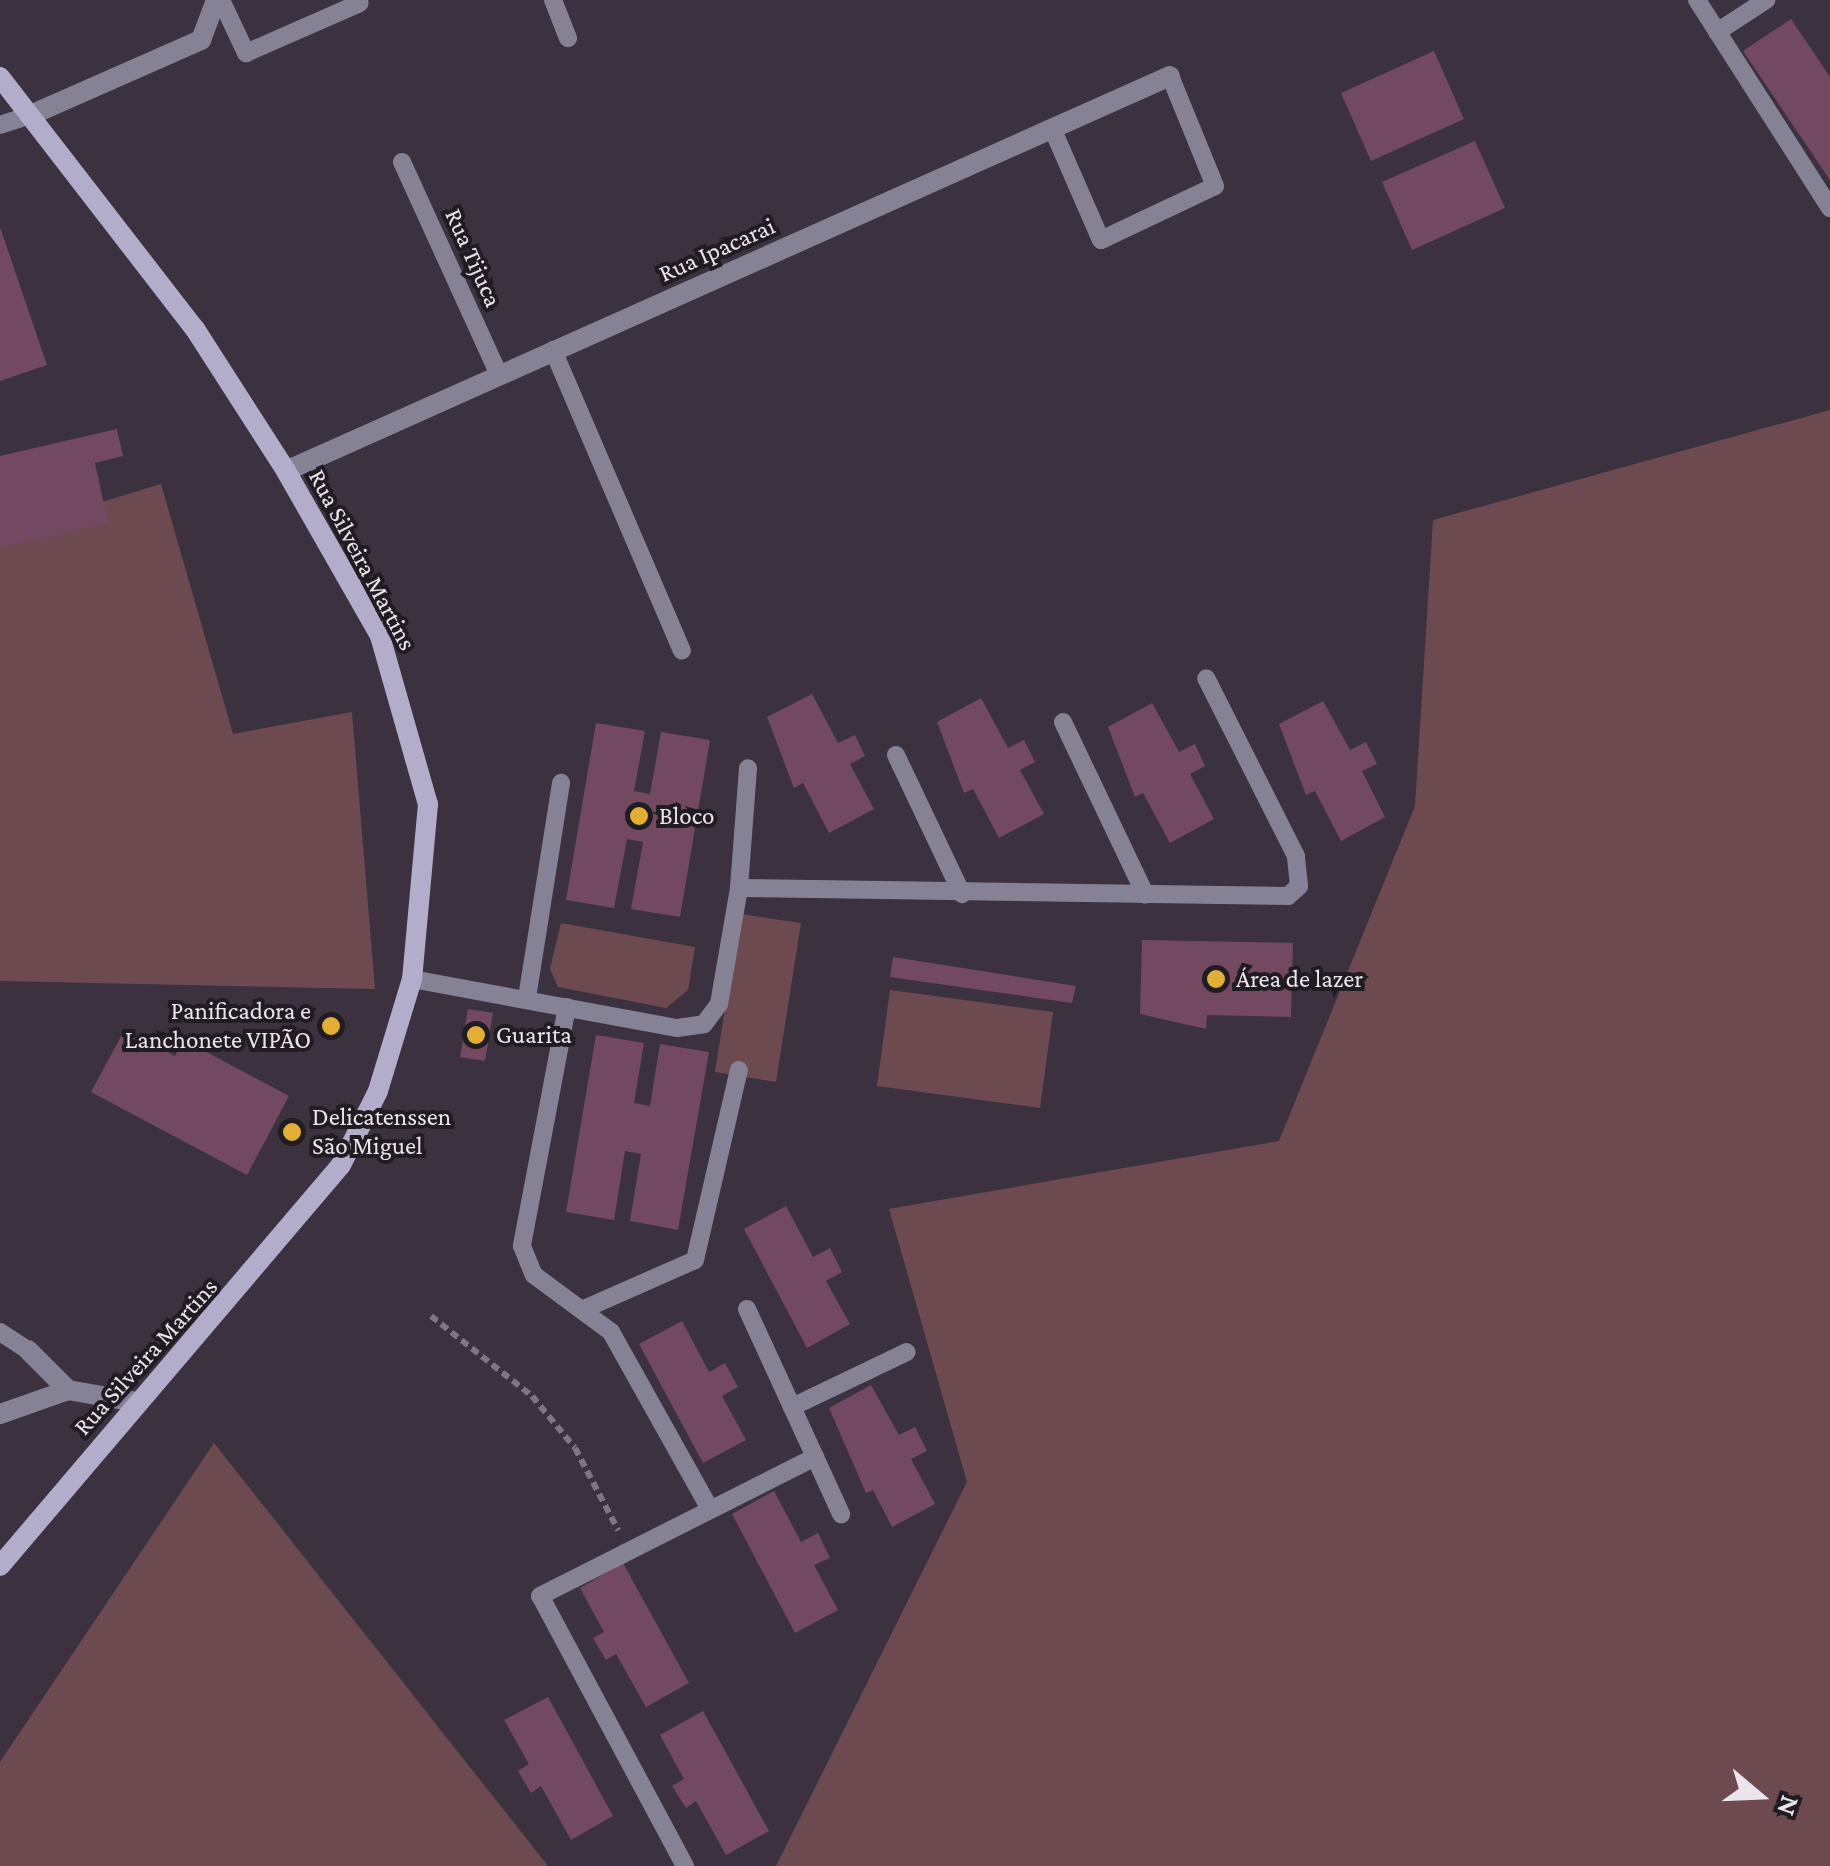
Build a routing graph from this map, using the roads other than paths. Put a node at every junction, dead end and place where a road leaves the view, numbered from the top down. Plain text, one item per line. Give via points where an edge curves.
1 (219, 0) edge
2 (553, 0) edge
3 (1696, 0) edge
4 (1766, 0) edge
5 (360, 3) dead end
6 (1717, 32) junction
7 (568, 38) dead end
8 (1170, 76) joint
9 (0, 77) edge
10 (32, 114) junction
11 (0, 125) edge
12 (1052, 128) junction
13 (402, 162) dead end
14 (1830, 208) edge
15 (553, 350) junction
16 (498, 375) junction
17 (286, 470) junction
18 (682, 651) dead end
19 (1206, 678) dead end
20 (1063, 722) dead end
21 (896, 755) dead end
22 (748, 768) dead end
23 (561, 783) dead end
24 (739, 888) junction
25 (962, 894) junction
26 (1145, 894) junction
27 (412, 979) junction
28 (527, 998) junction
29 (567, 1007) junction
30 (739, 1070) dead end
31 (584, 1309) junction
32 (747, 1309) dead end
33 (0, 1332) edge
34 (28, 1350) joint
35 (907, 1352) dead end
36 (68, 1390) junction
37 (136, 1402) junction
38 (792, 1406) junction
39 (0, 1414) edge
40 (815, 1457) junction
41 (710, 1509) junction
42 (841, 1514) dead end
43 (0, 1566) edge
44 (685, 1866) edge

1 - 5 lane via 246,52
1 - 10 street via 201,40
2 - 7 lane
3 - 6 lane
4 - 6 lane
6 - 14 lane
8 - 12 street, Rua Ipacarai
8 - 12 lane via 1215,186 1101,240
9 - 10 main road, Rua Silveira Martins
10 - 11 lane
10 - 17 main road, Rua Silveira Martins via 195,329
12 - 15 street, Rua Ipacarai
13 - 16 lane, Rua Tijuca
15 - 16 street, Rua Ipacarai
15 - 18 lane
16 - 17 street, Rua Ipacarai
17 - 27 main road, Rua Silveira Martins via 380,636 412,723 428,804
19 - 26 lane via 1296,856 1299,886 1267,900
20 - 26 lane
21 - 25 lane
22 - 24 lane
23 - 28 lane
24 - 25 lane
24 - 29 lane via 719,1004 704,1024 677,1028
25 - 26 lane
27 - 28 lane
27 - 37 main road, Rua Silveira Martins via 378,1091 341,1165
28 - 29 lane
29 - 31 lane via 522,1246 534,1275
30 - 31 lane via 695,1260
31 - 41 lane via 636,1368
32 - 38 lane
33 - 34 lane
34 - 36 street
35 - 38 lane
36 - 37 street
36 - 39 street
37 - 43 main road, Rua Silveira Martins
38 - 40 lane
40 - 41 lane
40 - 42 lane
41 - 44 lane via 540,1596

